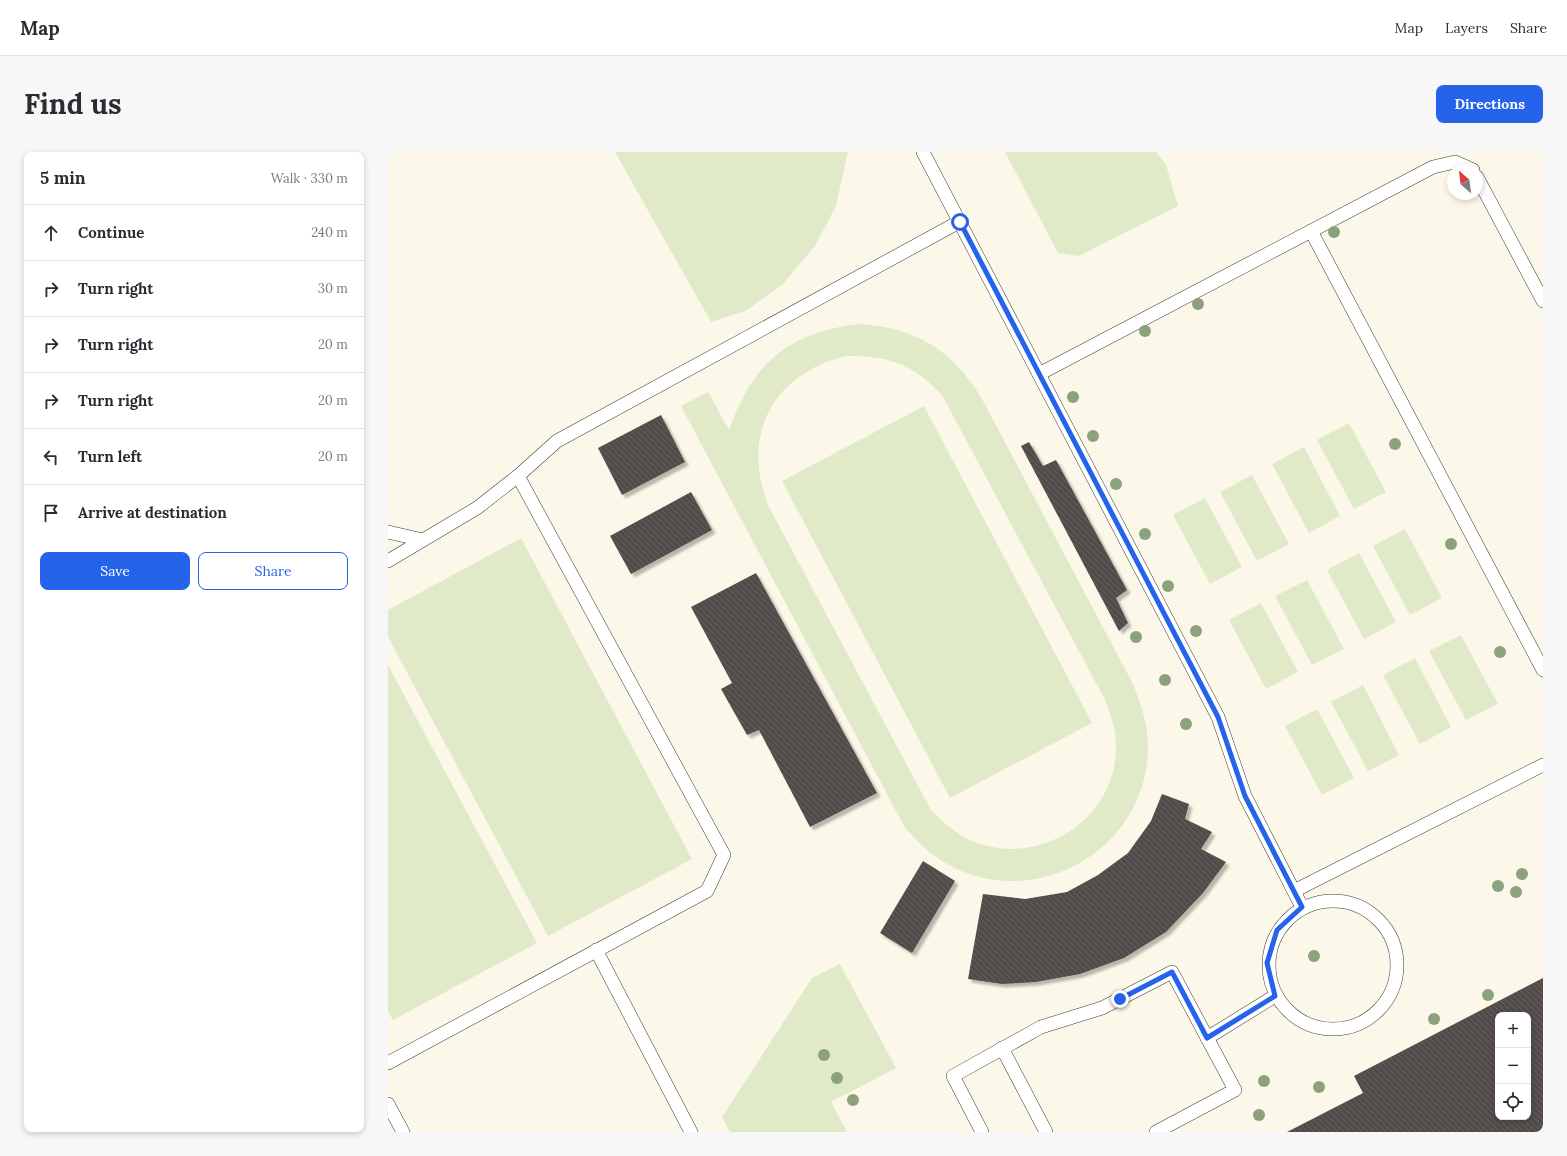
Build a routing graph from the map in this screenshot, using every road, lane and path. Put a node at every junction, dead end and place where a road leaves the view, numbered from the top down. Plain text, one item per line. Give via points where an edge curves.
1 (923, 152) edge
2 (1460, 164) edge
3 (1483, 188) edge
4 (960, 222) junction
5 (1311, 231) junction
6 (1543, 301) edge
7 (1039, 374) junction
8 (518, 476) junction
9 (388, 532) edge
10 (423, 540) junction
11 (388, 561) edge
12 (1543, 670) edge
13 (1543, 764) edge
14 (1294, 891) junction
15 (1302, 907) junction
16 (596, 950) junction
17 (1275, 996) junction
18 (1207, 1038) junction
19 (1002, 1048) junction
20 (388, 1063) edge
21 (388, 1104) edge
22 (403, 1132) edge
23 (690, 1132) edge
24 (982, 1132) edge
25 (1046, 1132) edge
26 (1156, 1132) edge

1 - 4 lane
2 - 5 lane via 1455,162 1433,167
3 - 6 lane
4 - 7 lane
4 - 8 lane via 557,441
5 - 7 lane
5 - 12 lane
7 - 14 lane via 1218,717 1245,796
8 - 10 lane via 477,508
8 - 16 lane via 724,855 707,890
9 - 10 lane
10 - 11 lane
13 - 14 lane
14 - 15 lane
15 - 17 lane via 1277,930 1267,963
15 - 17 lane via 1335,899 1368,909 1391,934 1399,967 1389,1000 1364,1023 1331,1030 1298,1020
16 - 20 lane
16 - 23 lane
17 - 18 lane
18 - 19 lane via 1172,972 1102,1008 1041,1027
18 - 26 lane via 1235,1090
19 - 24 lane via 952,1076
19 - 25 lane
21 - 22 lane

